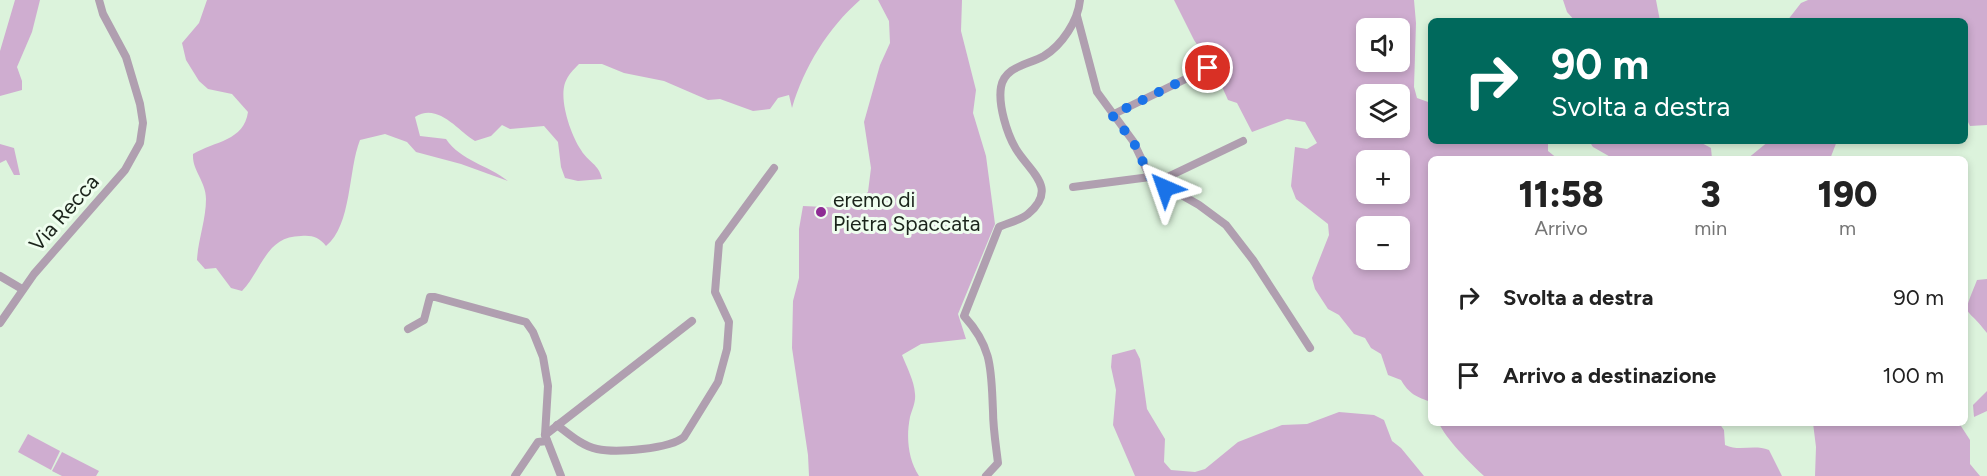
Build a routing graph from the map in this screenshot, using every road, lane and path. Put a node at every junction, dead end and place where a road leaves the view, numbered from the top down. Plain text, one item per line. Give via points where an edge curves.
1 (99, 0) edge
2 (1080, 0) edge
3 (1077, 16) junction
4 (1208, 68) dead end
5 (1112, 115) junction
6 (1243, 141) dead end
7 (774, 168) dead end
8 (1154, 180) junction
9 (1073, 187) dead end
10 (0, 276) edge
11 (22, 289) junction
12 (692, 321) dead end
13 (0, 323) edge
14 (408, 329) dead end
15 (1310, 348) dead end
16 (557, 425) junction
17 (546, 438) junction
18 (515, 476) edge
19 (561, 476) edge
20 (986, 476) edge

1 - 11 street, Via Recca via 126,57 143,123 136,152 125,171
2 - 3 street
3 - 5 street via 1091,77
3 - 20 street via 1053,50 1012,71 1001,86 1000,104 1015,148 1041,182 1041,198 1027,215 999,227 964,316 979,333 993,371 998,463
4 - 5 street
5 - 8 street via 1133,141
6 - 8 street
7 - 16 street via 719,243 715,292 729,322 727,349 718,382 684,437 655,447 596,449
8 - 9 street
8 - 15 street via 1226,225
10 - 11 street
11 - 13 street, Via Recca
12 - 16 street
14 - 17 street via 424,320 430,297 526,322 543,357 549,386
16 - 17 street
17 - 18 street via 538,442
17 - 19 street

